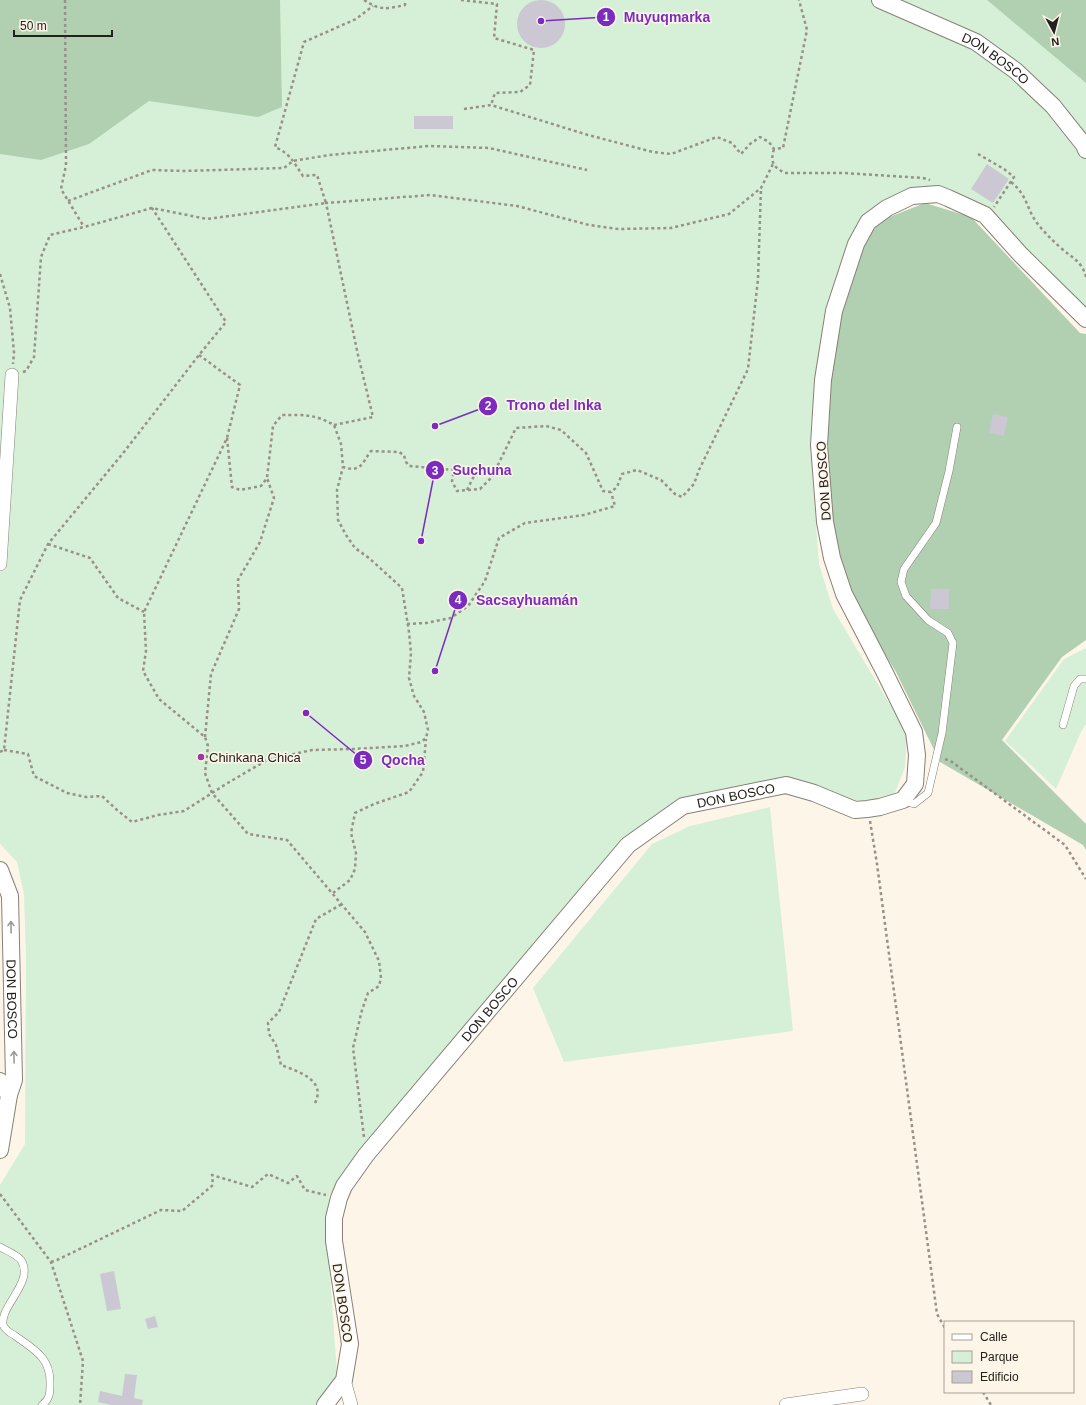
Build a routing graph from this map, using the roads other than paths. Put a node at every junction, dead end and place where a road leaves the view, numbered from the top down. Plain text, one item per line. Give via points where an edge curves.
1 (880, 0) edge
2 (1086, 150) edge
3 (1086, 319) edge
4 (12, 374) road end
5 (957, 427) dead end
6 (0, 564) edge
7 (1086, 679) edge
8 (1063, 725) dead end
9 (902, 800) junction
10 (1, 880) edge
11 (0, 1081) edge
12 (9, 1095) junction
13 (0, 1150) edge
14 (0, 1247) edge
15 (344, 1380) junction
16 (862, 1394) dead end
17 (42, 1405) edge
18 (325, 1405) edge
19 (351, 1405) edge
20 (786, 1405) edge

1 - 2 street, DON BOSCO via 976,42 1016,71 1053,106
3 - 9 street, DON BOSCO via 1020,255 989,210 985,215 938,194 912,196 887,208 868,222 856,244 834,311 824,372 819,446 825,522 832,558 844,594 914,732 915,784
4 - 6 street
5 - 9 lane via 936,523 904,569 901,582 906,596 928,620 948,633 953,643 942,733 928,793 914,804
7 - 8 lane via 1080,680 1074,686
9 - 15 street, DON BOSCO via 880,807 855,810 814,793 786,785 683,806 628,844 366,1155 344,1186 334,1218 334,1241 350,1344
12 -> 10 street, DON BOSCO via 14,1080 10,896
11 - 12 street
12 - 13 street, DON BOSCO
14 - 17 lane via 20,1260 24,1269 2,1319 9,1332 41,1356 48,1365 50,1395
15 - 18 street, DON BOSCO
15 - 19 street
16 - 20 street

